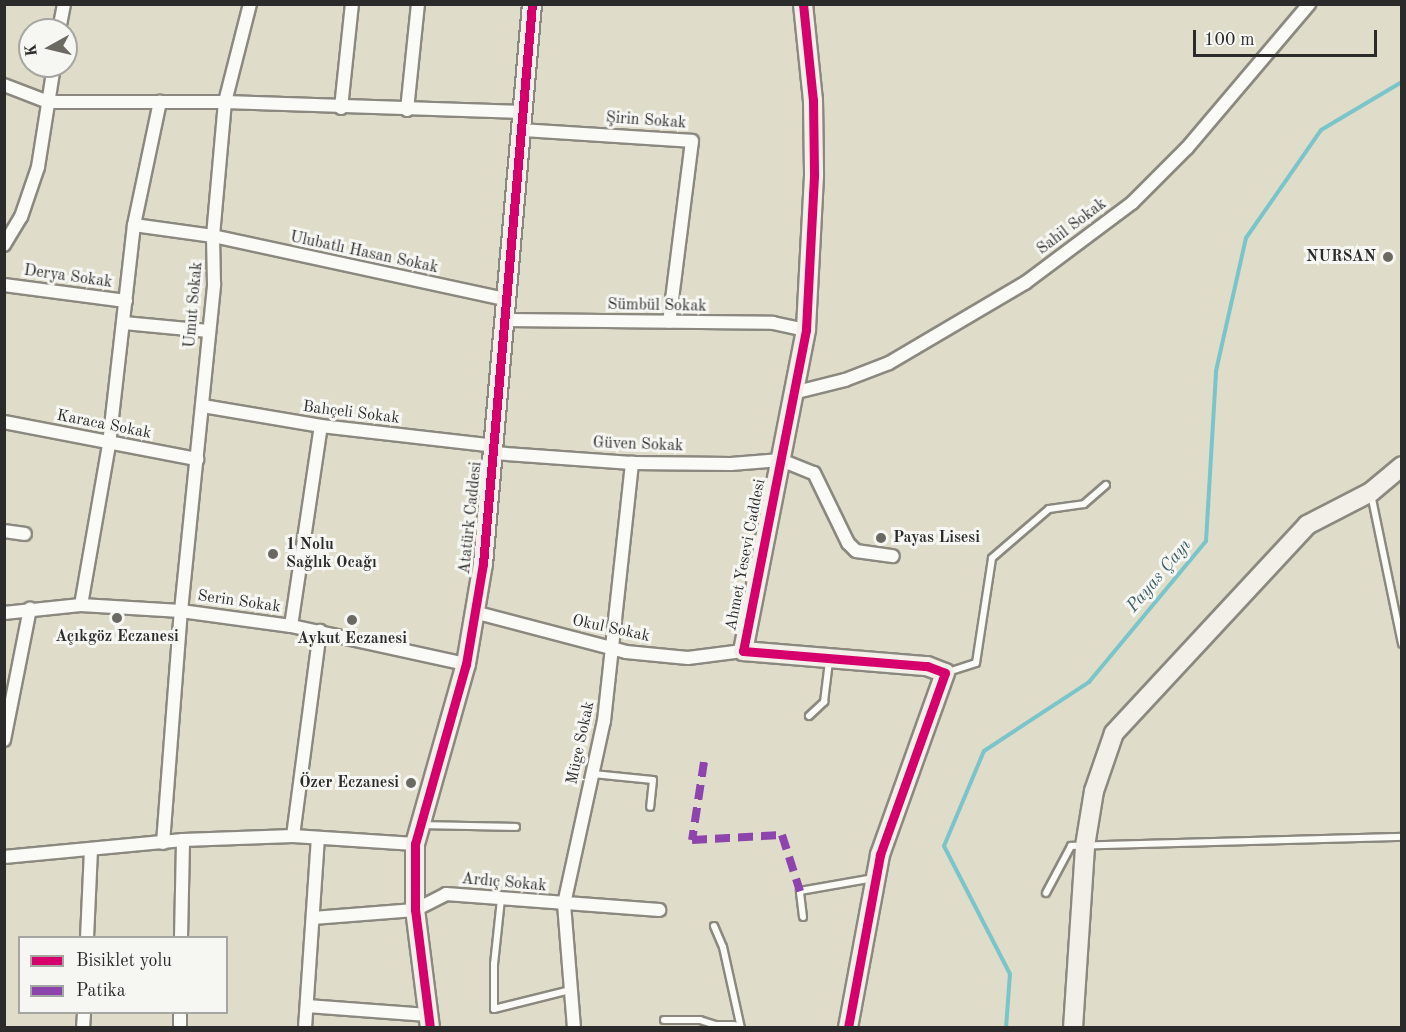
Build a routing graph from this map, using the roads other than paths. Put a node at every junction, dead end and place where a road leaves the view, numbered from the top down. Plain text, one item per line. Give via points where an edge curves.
1 (250, 4) edge
2 (352, 4) edge
3 (418, 4) edge
4 (532, 4) edge
5 (803, 4) edge
6 (1310, 4) edge
7 (52, 78) edge
8 (4, 84) edge
9 (48, 102) junction
10 (160, 102) junction
11 (225, 102) junction
12 (341, 108) junction
13 (407, 110) junction
14 (522, 121) junction
15 (134, 225) junction
16 (213, 236) junction
17 (4, 245) edge
18 (4, 285) edge
19 (508, 300) junction
20 (126, 301) junction
21 (506, 320) junction
22 (124, 322) junction
23 (669, 322) junction
24 (806, 330) junction
25 (209, 331) junction
26 (793, 393) junction
27 (203, 406) junction
28 (4, 422) edge
29 (321, 426) junction
30 (109, 444) junction
31 (495, 449) junction
32 (197, 459) junction
33 (781, 460) junction
34 (632, 462) junction
35 (1401, 466) edge
36 (1106, 485) dead end
37 (1371, 492) junction
38 (4, 531) edge
39 (25, 534) dead end
40 (893, 556) dead end
41 (81, 605) junction
42 (30, 609) junction
43 (181, 611) junction
44 (474, 612) junction
45 (4, 614) edge
46 (291, 626) junction
47 (320, 631) junction
48 (1401, 644) edge
49 (614, 649) junction
50 (743, 651) junction
51 (830, 658) junction
52 (466, 664) junction
53 (945, 673) junction
54 (809, 717) dead end
55 (4, 740) edge
56 (592, 774) junction
57 (650, 807) dead end
58 (418, 824) junction
59 (516, 827) dead end
60 (293, 836) junction
61 (1401, 837) edge
62 (318, 838) junction
63 (183, 840) junction
64 (163, 843) junction
65 (415, 844) junction
66 (1085, 846) junction
67 (91, 849) junction
68 (4, 857) edge
69 (875, 878) junction
70 (1046, 893) dead end
71 (501, 899) junction
72 (564, 903) junction
73 (415, 910) junction
74 (659, 910) dead end
75 (803, 917) dead end
76 (313, 918) junction
77 (714, 926) dead end
78 (87, 936) edge
79 (181, 936) edge
80 (570, 990) junction
81 (306, 1006) junction
82 (664, 1020) dead end
83 (429, 1021) edge
84 (718, 1027) edge
85 (304, 1028) edge
86 (574, 1028) edge
87 (734, 1028) edge
88 (741, 1028) edge
89 (848, 1028) edge
90 (1073, 1028) edge

1 - 11 street, Umut Sokak
2 - 12 street
3 - 13 street
4 - 14 street, Atatürk Caddesi
5 - 24 street, Ahmet Yesevi Caddesi via 813,100 813,247
6 - 26 street, Sahil Sokak via 1187,148 1132,203 1025,283 889,363 845,380
7 - 9 street
8 - 9 street
9 - 10 street
9 - 17 street via 38,167 21,217
10 - 11 street
10 - 15 street
11 - 12 street
11 - 16 street, Umut Sokak
12 - 13 street
13 - 14 street
14 - 19 street, Atatürk Caddesi
14 - 23 street, Şirin Sokak via 692,141
15 - 16 street, Ulubatlı Hasan Sokak
15 - 20 street
16 - 19 street, Ulubatlı Hasan Sokak
16 - 25 street, Umut Sokak via 214,284
18 - 20 street, Derya Sokak
19 - 21 street, Atatürk Caddesi
20 - 22 street
21 - 23 street, Sümbül Sokak
21 - 31 street, Atatürk Caddesi
22 - 25 street
22 - 30 street
23 - 24 street, Sümbül Sokak via 773,323
24 - 26 street, Ahmet Yesevi Caddesi
25 - 27 street, Umut Sokak
26 - 33 street, Ahmet Yesevi Caddesi
27 - 29 street, Bahçeli Sokak
27 - 32 street, Umut Sokak
28 - 30 street, Karaca Sokak
29 - 31 street, Bahçeli Sokak
29 - 46 street
30 - 32 street, Karaca Sokak
30 - 41 street
31 - 34 street, Güven Sokak
31 - 44 street, Atatürk Caddesi
32 - 43 street, Umut Sokak
33 - 34 street, Güven Sokak via 731,464
33 - 40 street via 814,473 848,543 856,551
33 - 50 street, Ahmet Yesevi Caddesi
34 - 49 street, Müge Sokak
35 - 37 street
36 - 53 lane via 1084,504 1049,509 992,558 976,663
37 - 48 lane
37 - 66 street via 1307,525 1114,733 1094,791
38 - 39 street
41 - 42 street, Serin Sokak
41 - 43 street, Serin Sokak
42 - 45 street, Serin Sokak
42 - 55 street
43 - 46 street, Serin Sokak
43 - 64 street, Umut Sokak
44 - 49 street, Okul Sokak
44 - 52 street, Atatürk Caddesi
46 - 47 street, Serin Sokak
47 - 52 street, Serin Sokak
47 - 60 street
49 - 50 street, Okul Sokak via 688,658
49 - 56 street, Müge Sokak
50 - 51 street, Ahmet Yesevi Caddesi
51 - 53 street, Ahmet Yesevi Caddesi via 927,666
51 - 54 lane via 824,702
52 - 58 street, Atatürk Caddesi
53 - 69 street
56 - 57 lane via 653,780
56 - 72 street, Müge Sokak
58 - 59 lane
58 - 65 street, Atatürk Caddesi
60 - 62 street
60 - 63 street
61 - 66 lane
62 - 65 street
62 - 76 street
63 - 64 street
63 - 79 street
64 - 67 street
65 - 73 street, Atatürk Caddesi
66 - 70 lane via 1071,846
66 - 90 street
67 - 68 street
67 - 78 street
69 - 75 lane via 800,891
69 - 89 street
71 - 72 street, Ardıç Sokak
71 - 73 street, Ardıç Sokak via 446,894
71 - 80 lane via 494,1009
72 - 74 street, Ardıç Sokak
72 - 80 street, Müge Sokak
73 - 76 street, Ardıç Sokak
73 - 83 street, Atatürk Caddesi
76 - 81 street
77 - 88 lane via 723,947
80 - 86 street, Müge Sokak
81 - 83 street
81 - 85 street
82 - 84 lane via 700,1020
84 - 87 street

